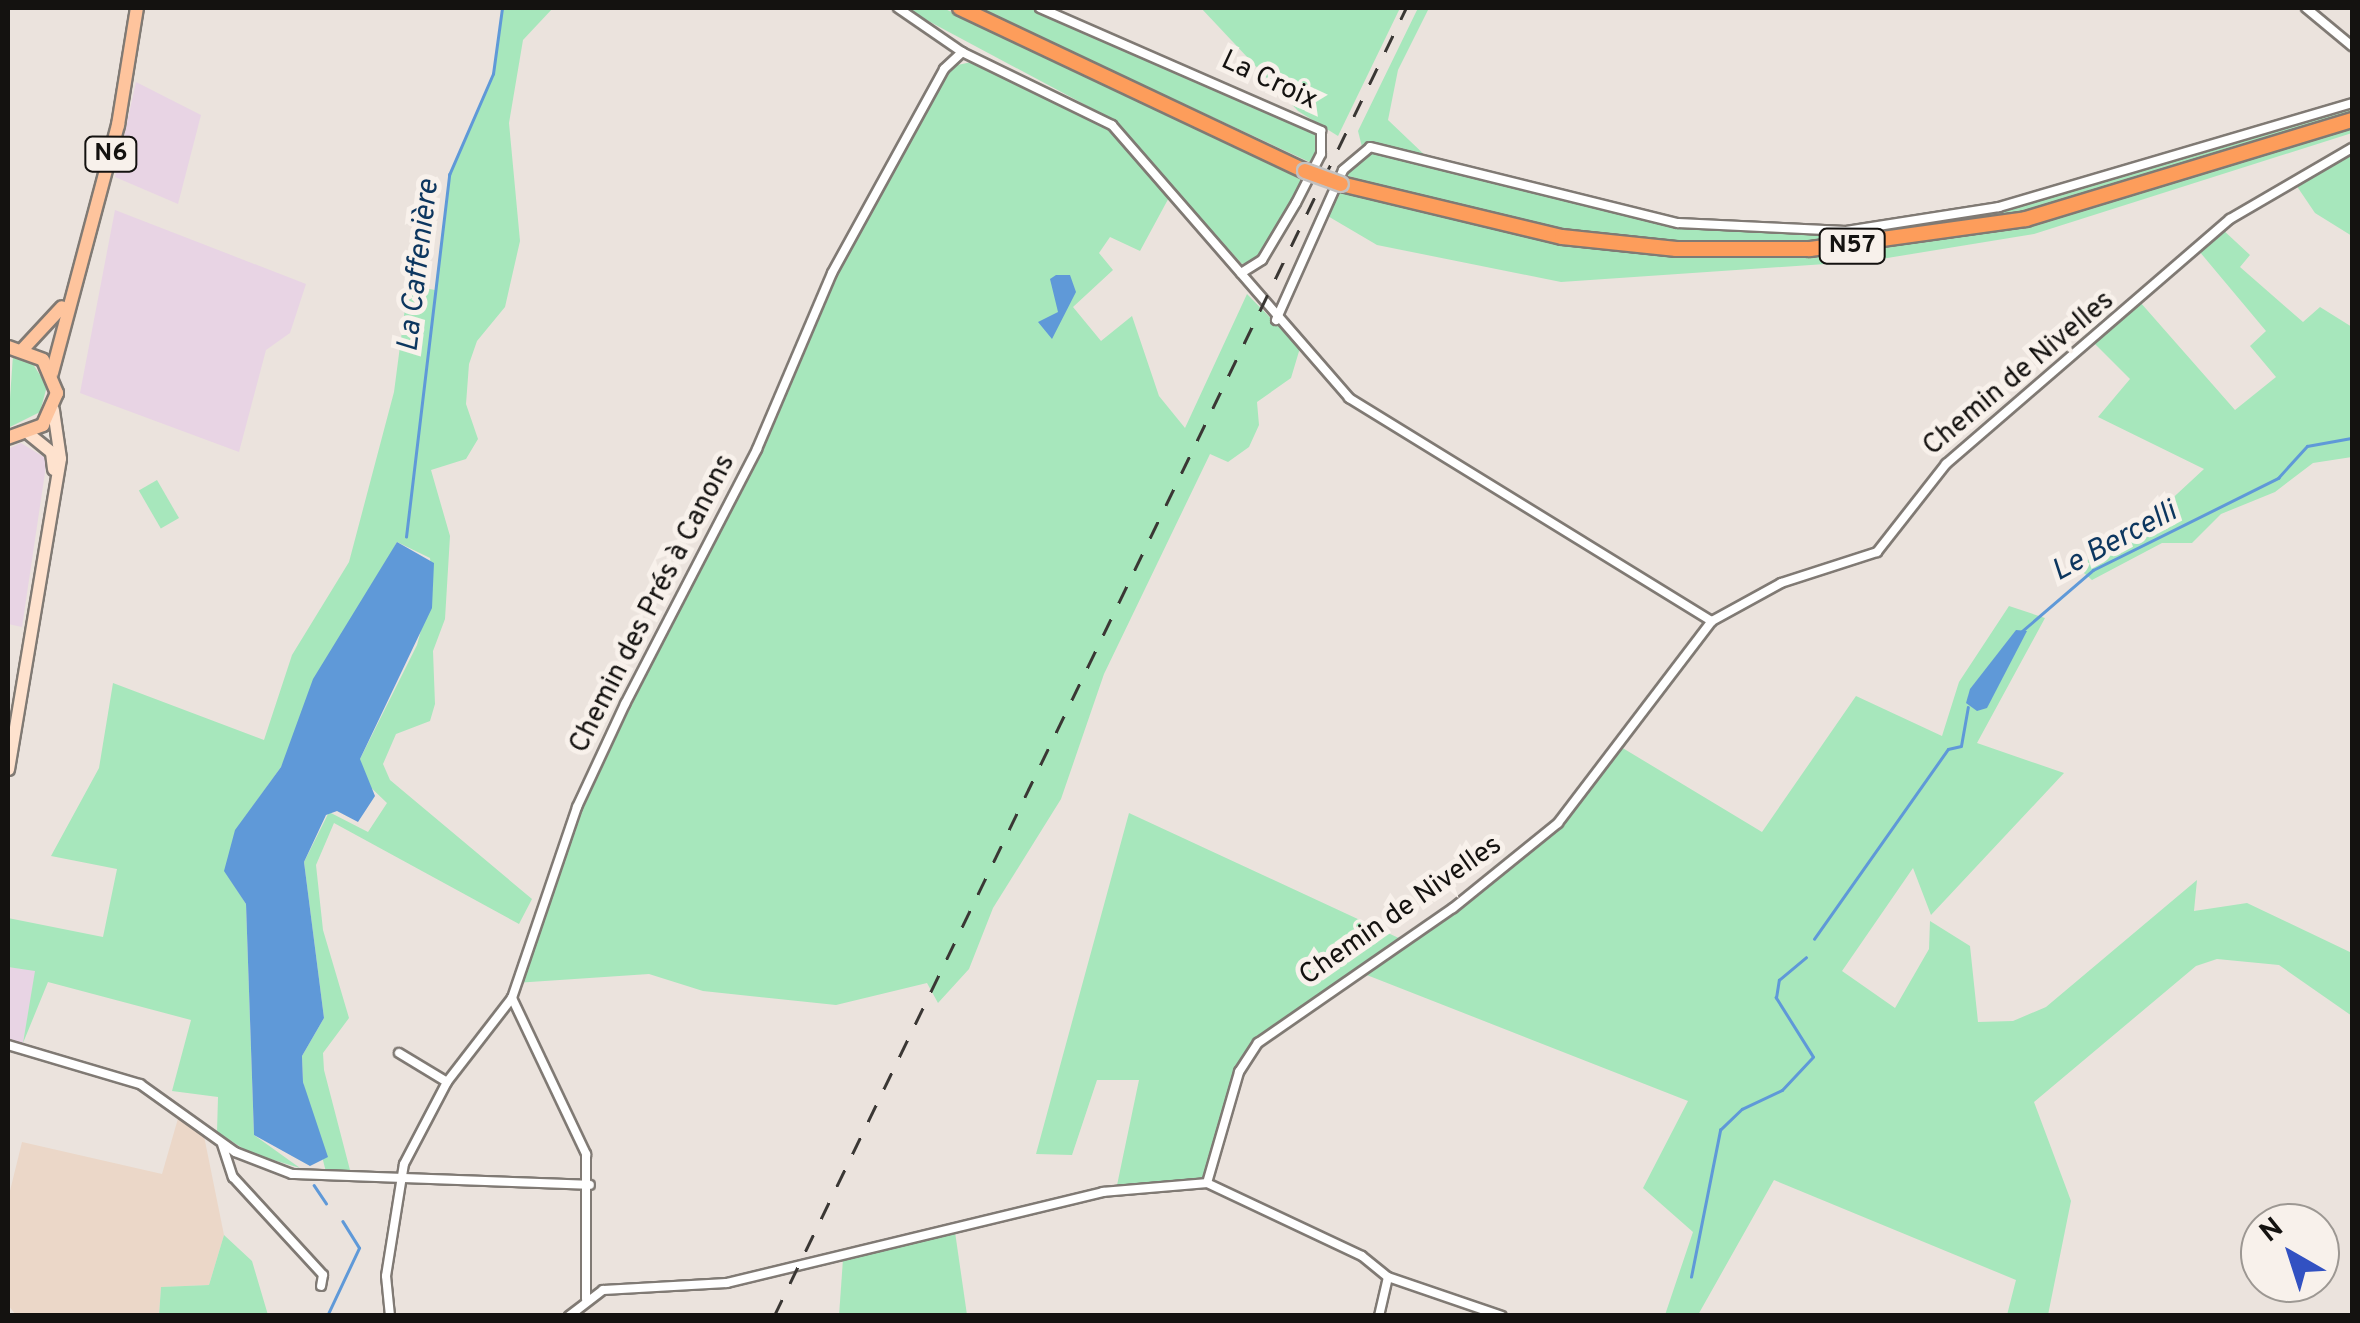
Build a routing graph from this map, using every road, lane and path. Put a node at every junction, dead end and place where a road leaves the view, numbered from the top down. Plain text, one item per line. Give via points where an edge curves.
1 (137, 8) edge
2 (898, 8) edge
3 (960, 8) edge
4 (1040, 8) edge
5 (2306, 8) edge
6 (2352, 46) edge
7 (962, 52) junction
8 (2352, 103) edge
9 (2352, 120) edge
10 (2352, 148) edge
11 (1241, 274) junction
12 (68, 296) junction
13 (1276, 320) junction
14 (8, 348) edge
15 (23, 349) junction
16 (52, 373) junction
17 (53, 410) junction
18 (29, 434) junction
19 (9, 439) edge
20 (1712, 621) junction
21 (8, 734) edge
22 (8, 769) edge
23 (512, 998) junction
24 (8, 1045) edge
25 (399, 1053) dead end
26 (447, 1082) junction
27 (222, 1144) junction
28 (397, 1180) junction
29 (1207, 1183) junction
30 (590, 1185) junction
31 (1388, 1277) junction
32 (321, 1286) dead end
33 (586, 1299) junction
34 (390, 1316) edge
35 (568, 1316) edge
36 (1378, 1316) edge
37 (1502, 1316) edge

1 - 12 main road, N6 via 118,126
2 - 7 street
3 - 9 highway, N57, bridge via 1305,171 1577,239 1810,250 1960,232 2064,210
4 - 11 street, La Croix via 1321,131 1321,154 1296,203 1262,260
5 - 6 street
7 - 11 street via 1112,125
7 - 23 street, Chemin des Prés à Canons via 944,69 832,273 758,449 624,704 577,807
8 - 13 street via 1999,207 1846,231 1678,223 1370,147 1343,170
10 - 20 street, Chemin de Nivelles via 2230,219 1946,464 1877,552 1781,583
11 - 13 street
12 - 15 main road, N6 via 46,332
12 - 16 main road, N6
13 - 20 street via 1363,409
14 - 15 main road
15 - 16 main road
16 - 17 main road, N6
17 - 18 main road
17 - 22 street via 60,458
18 - 19 main road
18 - 21 street via 51,452 54,474
20 - 29 street, Chemin de Nivelles via 1558,823 1453,908 1258,1043 1239,1072
23 - 26 street, Chemin des Prés à Canons
23 - 30 street via 577,1120
24 - 27 street via 140,1084
25 - 26 street
26 - 28 street, Chemin des Prés à Canons
27 - 28 street via 292,1174
27 - 32 street via 232,1177 323,1275
28 - 30 street
28 - 34 street via 386,1276
29 - 31 street via 1362,1256
29 - 33 street via 1103,1192 727,1284 641,1286
30 - 33 street
31 - 36 street
31 - 37 street
33 - 35 street

